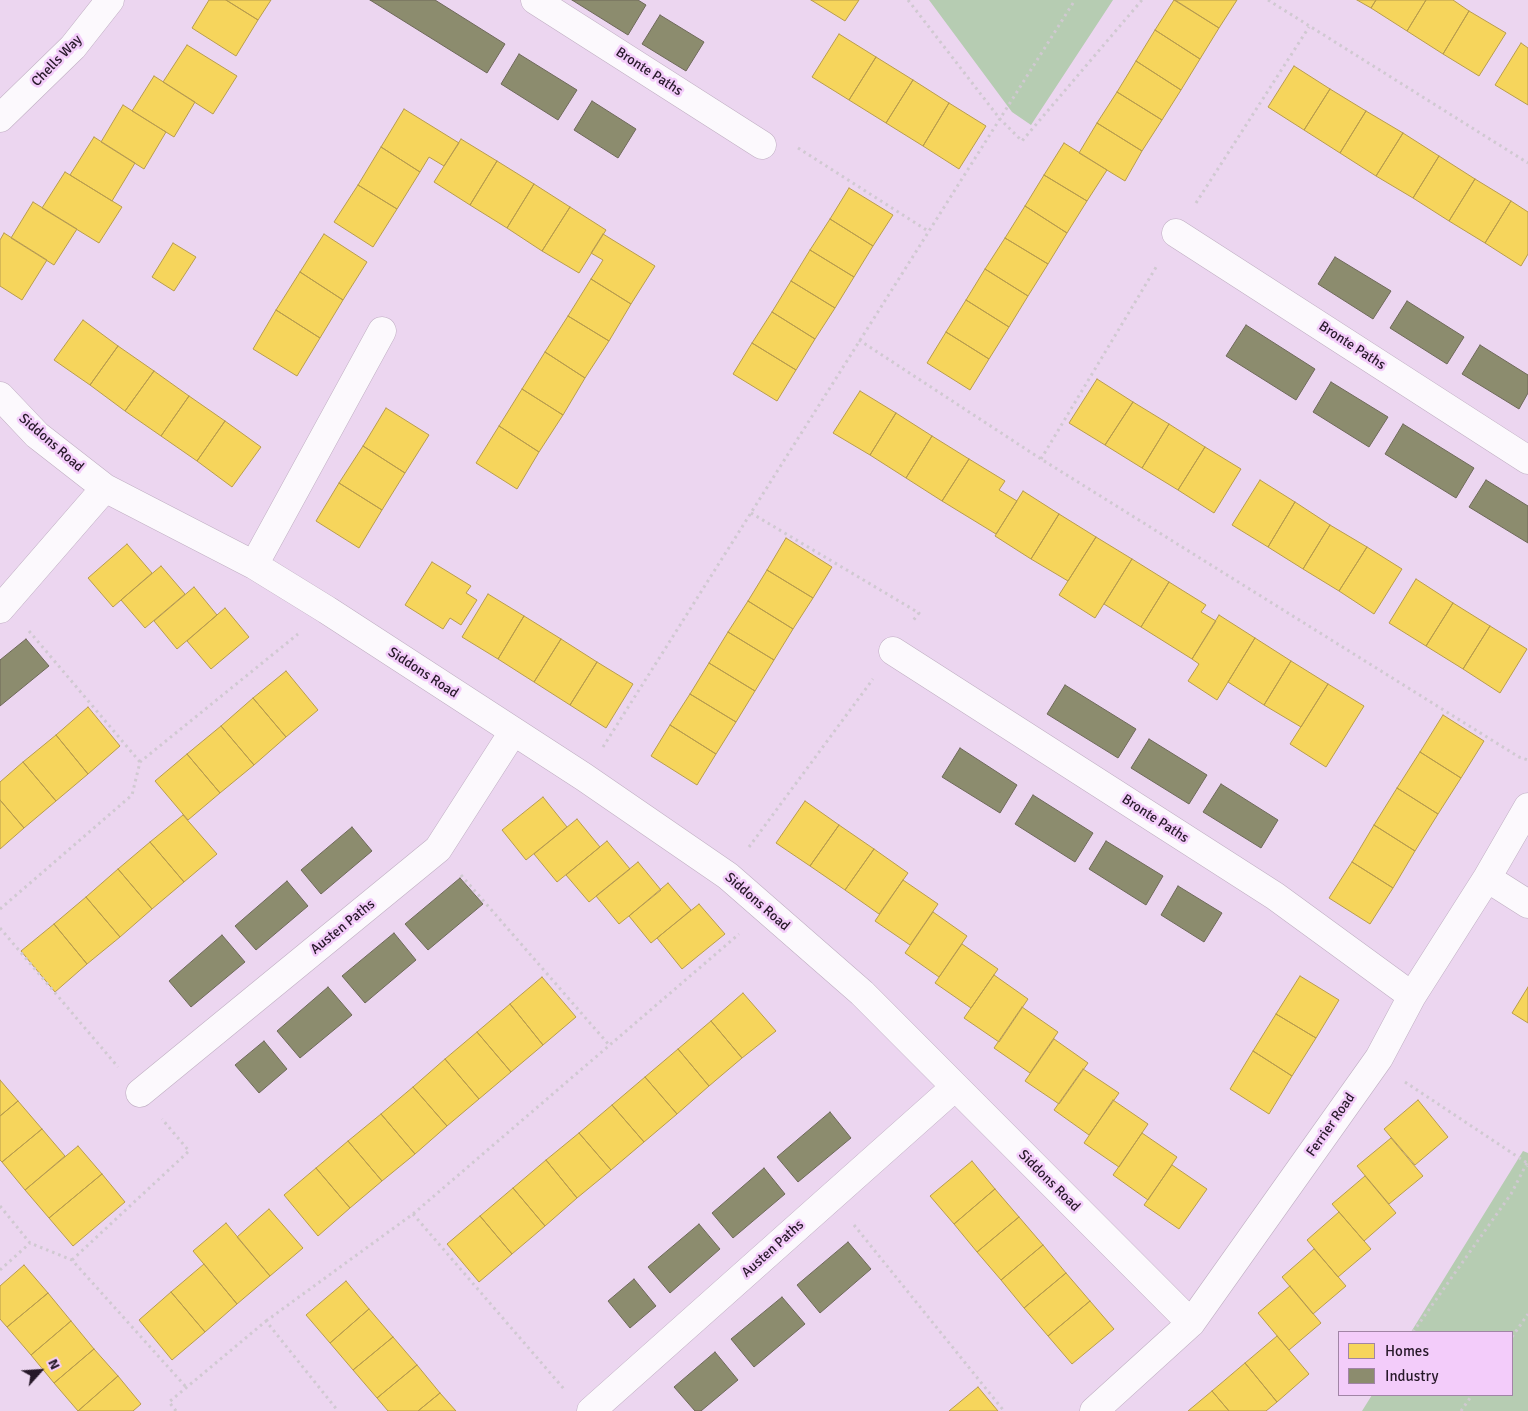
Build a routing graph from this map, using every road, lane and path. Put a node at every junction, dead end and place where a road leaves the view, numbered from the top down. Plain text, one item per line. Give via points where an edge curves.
1 (110, 0) edge
2 (535, 0) edge
3 (908, 0) edge
4 (1075, 0) edge
5 (1142, 0) edge
6 (1268, 0) edge
7 (0, 118) edge
8 (1000, 119) junction
9 (762, 145) joint
10 (1528, 164) edge
11 (928, 231) junction
12 (1176, 233) dead end
13 (382, 331) dead end
14 (860, 340) junction
15 (0, 396) edge
16 (1528, 460) edge
17 (104, 488) junction
18 (750, 512) junction
19 (254, 565) junction
20 (3, 607) edge
21 (327, 610) junction
22 (893, 651) junction
23 (513, 732) junction
24 (1528, 760) edge
25 (140, 762) junction
26 (584, 777) junction
27 (1528, 807) edge
28 (438, 849) junction
29 (728, 876) junction
30 (1487, 878) junction
31 (1528, 904) edge
32 (0, 909) edge
33 (767, 911) junction
34 (0, 928) edge
35 (1412, 996) junction
36 (610, 1046) junction
37 (1379, 1058) junction
38 (955, 1087) junction
39 (140, 1093) junction
40 (1527, 1165) edge
41 (832, 1197) junction
42 (0, 1206) edge
43 (412, 1214) junction
44 (30, 1243) junction
45 (72, 1260) junction
46 (0, 1270) edge
47 (1528, 1314) edge
48 (266, 1321) junction
49 (1191, 1323) junction
50 (1413, 1331) edge
51 (1513, 1336) edge
52 (186, 1387) junction
53 (1471, 1396) edge
54 (581, 1404) edge
55 (176, 1411) edge
56 (338, 1411) edge
57 (1004, 1411) edge
58 (1094, 1411) edge
59 (1461, 1411) edge

1 - 7 street, Chells Way via 73,47
2 - 9 street, Bronte Paths
3 - 8 path
4 - 8 path
5 - 8 path via 1022,141
6 - 10 path
8 - 11 path
9 - 11 path via 771,130
11 - 14 path
12 - 16 street, Bronte Paths
13 - 19 street
14 - 18 path
14 - 24 path via 1041,459
15 - 17 street, Siddons Road via 37,435
17 - 19 street, Siddons Road
17 - 20 street
18 - 22 path via 919,612
18 - 26 path
19 - 21 street, Siddons Road
20 - 25 path
21 - 23 street, Siddons Road
21 - 25 path
22 - 29 path
22 - 35 street, Bronte Paths via 1275,896
23 - 26 street, Siddons Road
23 - 28 street, Austen Paths
25 - 32 path via 132,795
26 - 29 street, Siddons Road
27 - 30 street, Ferrier Road
28 - 36 path
28 - 39 street, Austen Paths
29 - 33 street, Siddons Road
30 - 31 street
30 - 35 street, Ferrier Road
33 - 36 path
33 - 38 street, Siddons Road via 862,993
34 - 39 path
35 - 37 street, Ferrier Road
36 - 43 path
37 - 40 path via 1410,1086
37 - 49 street, Ferrier Road
38 - 41 street, Austen Paths
38 - 49 street, Siddons Road
39 - 45 path via 189,1152
40 - 50 path
41 - 54 street, Austen Paths
41 - 57 path
42 - 44 path
43 - 48 path
43 - 54 path
44 - 45 path
44 - 46 path
45 - 52 path
47 - 51 path
48 - 52 path
48 - 56 path
49 - 58 street, Ferrier Road
52 - 55 path via 169,1402
53 - 59 path

